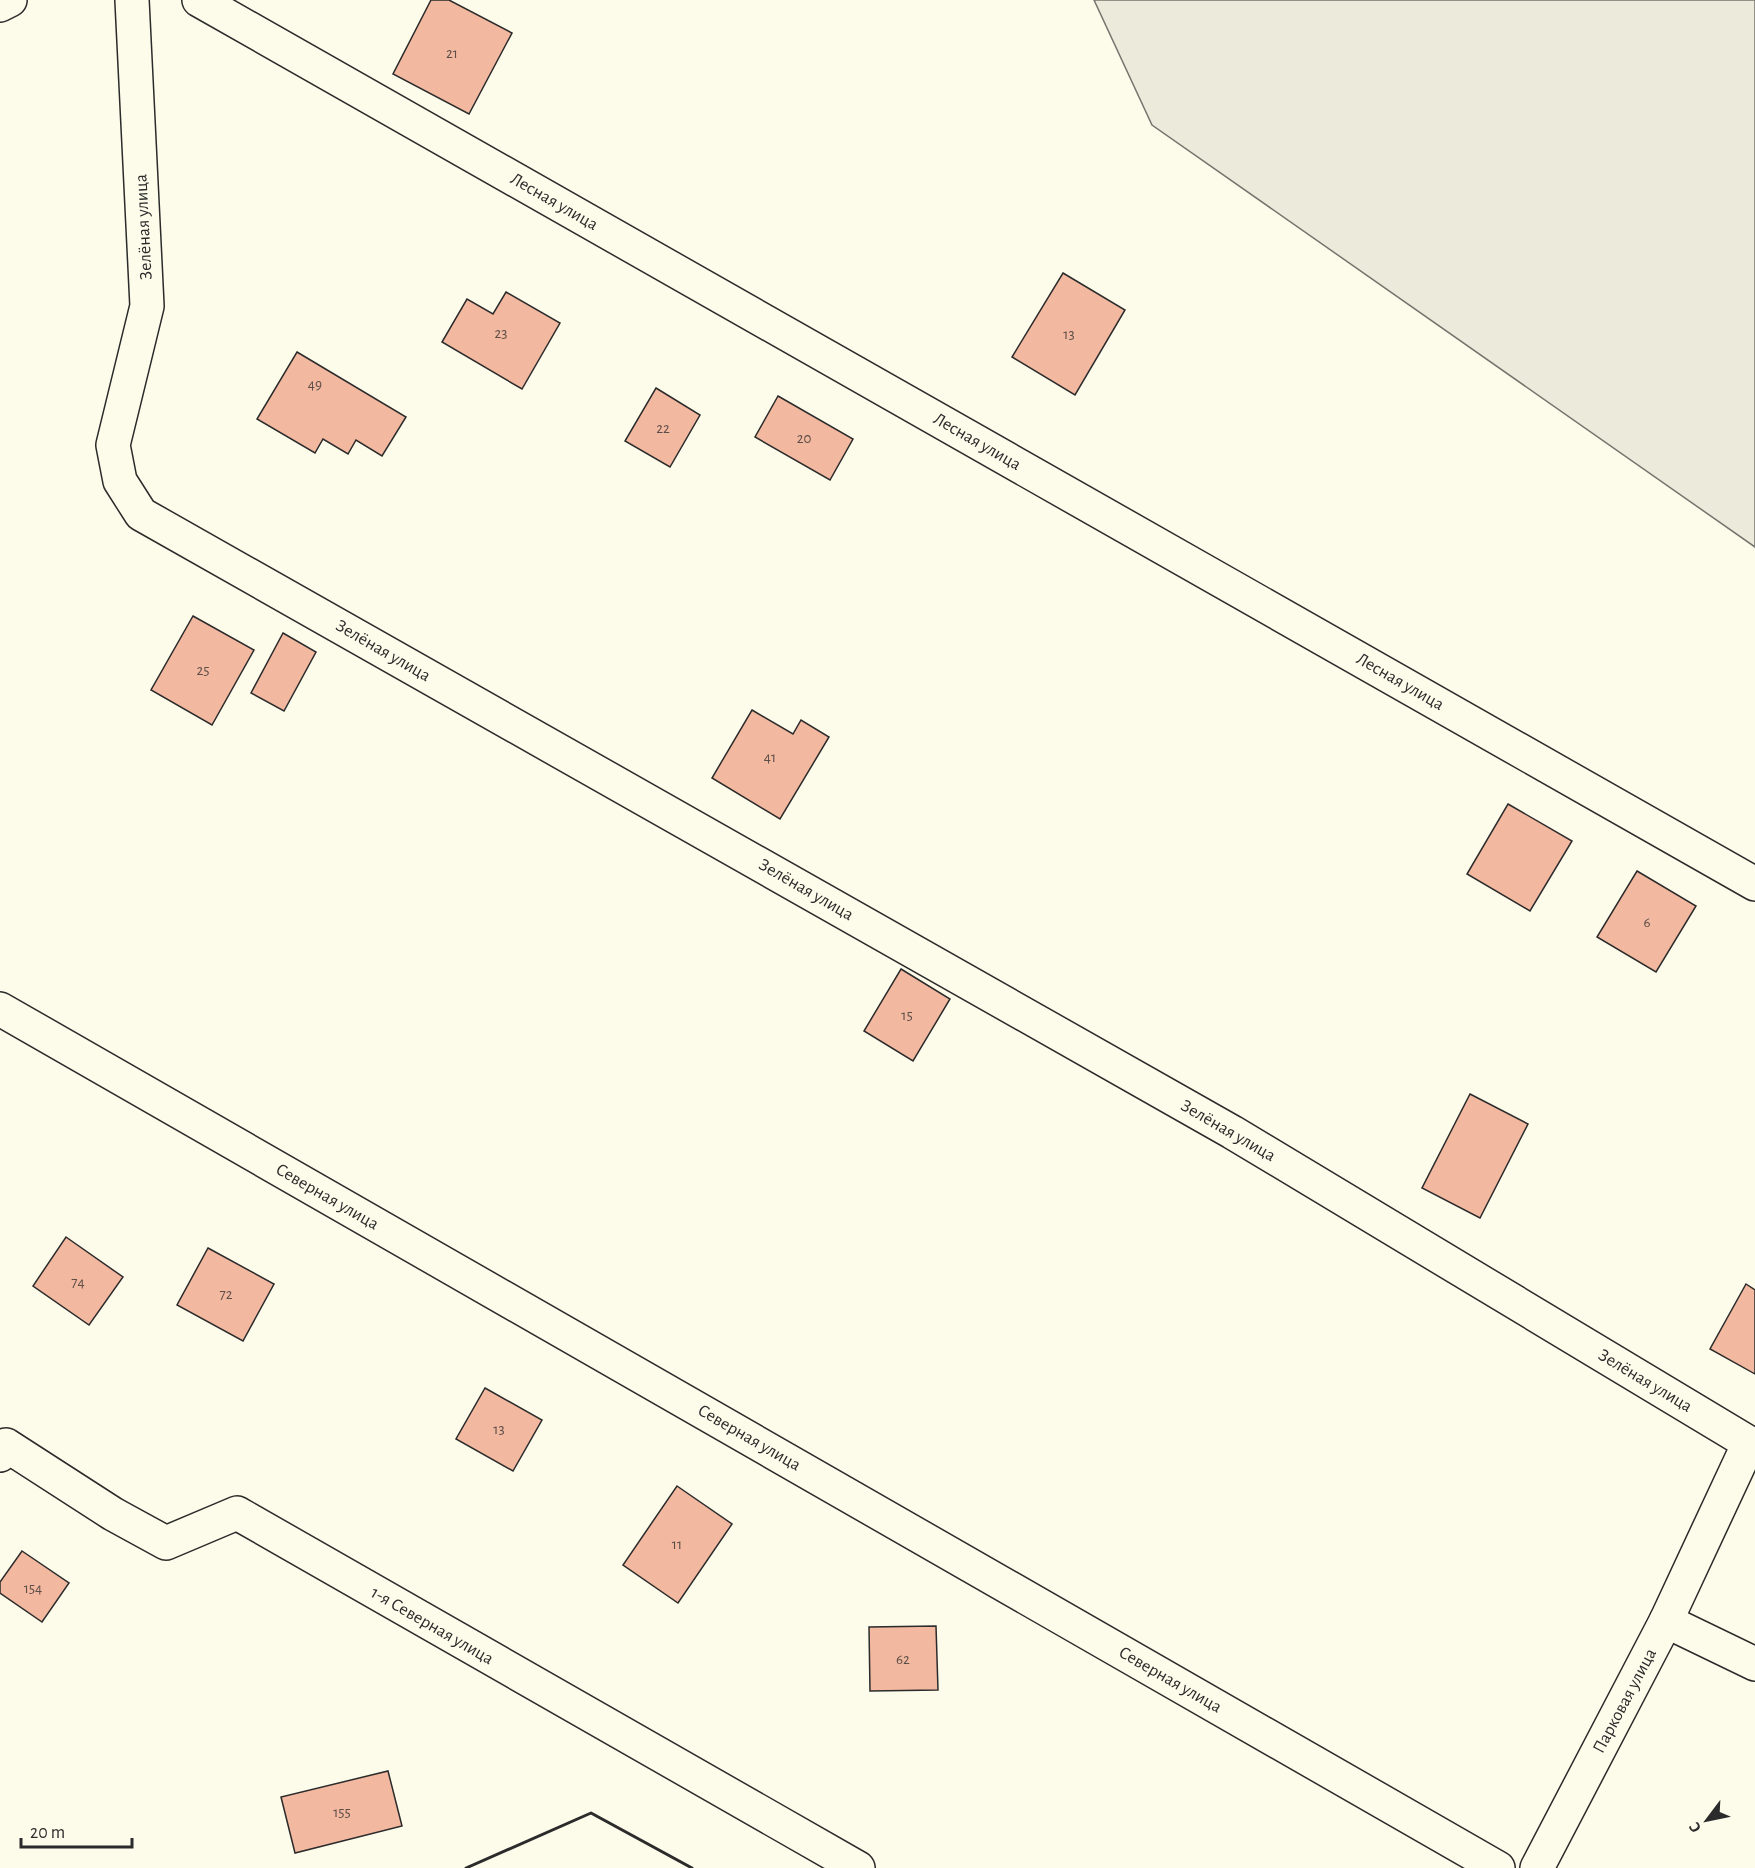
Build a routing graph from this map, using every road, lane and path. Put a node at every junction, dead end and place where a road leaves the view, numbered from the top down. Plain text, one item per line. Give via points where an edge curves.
1 (10, 0) edge
2 (132, 0) edge
3 (199, 0) edge
4 (0, 5) edge
5 (1755, 884) edge
6 (0, 1009) edge
7 (1752, 1437) edge
8 (3, 1450) edge
9 (1666, 1621) junction
10 (1755, 1664) edge
11 (858, 1868) edge
12 (1498, 1868) edge
13 (1537, 1868) edge

1 - 4 street
2 - 7 street, Зелёная улица via 147,306 113,445 120,481 141,514 1232,1132
3 - 5 street, Лесная улица
6 - 12 street, Северная улица
7 - 9 street, Зелёная улица
8 - 11 street, 1-я Северная улица via 166,1543 237,1514
9 - 10 street
9 - 13 street, Парковая улица

